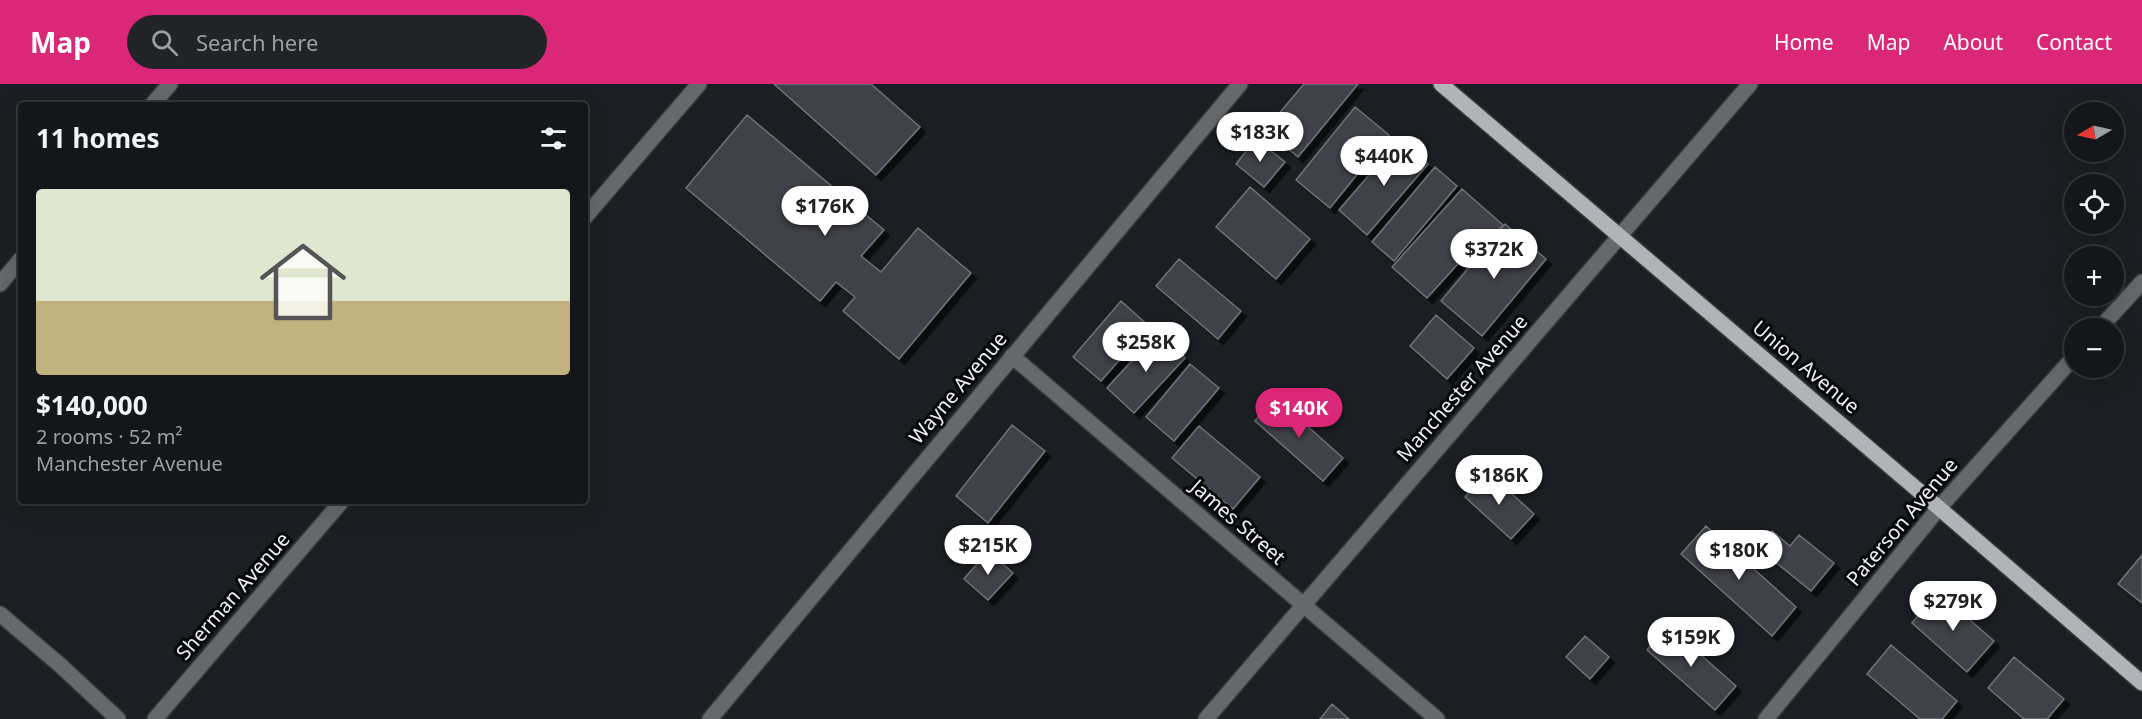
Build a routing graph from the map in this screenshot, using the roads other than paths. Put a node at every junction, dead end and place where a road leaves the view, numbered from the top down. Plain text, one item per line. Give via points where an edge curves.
1 (170, 84) edge
2 (699, 84) edge
3 (1239, 84) edge
4 (1441, 84) edge
5 (1750, 84) edge
6 (155, 102) edge
7 (588, 214) edge
8 (1620, 236) junction
9 (18, 263) edge
10 (2142, 282) edge
11 (0, 284) edge
12 (2109, 318) edge
13 (1012, 356) junction
14 (2064, 368) edge
15 (339, 504) edge
16 (1939, 508) junction
17 (1303, 604) junction
18 (0, 614) edge
19 (2142, 683) edge
20 (118, 719) edge
21 (155, 719) edge
22 (710, 719) edge
23 (1206, 719) edge
24 (1437, 719) edge
25 (1766, 719) edge

1 - 6 street
2 - 7 street
3 - 13 street, Wayne Avenue
4 - 8 main road, Union Avenue
5 - 8 street, Manchester Avenue
8 - 16 main road, Union Avenue
8 - 17 street, Manchester Avenue
9 - 11 street
10 - 12 street
13 - 17 street, James Street
13 - 22 street, Wayne Avenue
14 - 16 street, Paterson Avenue
15 - 21 street, Sherman Avenue
16 - 19 main road, Union Avenue
16 - 25 street, Paterson Avenue
17 - 23 street, Manchester Avenue
17 - 24 street, James Street
18 - 20 street

